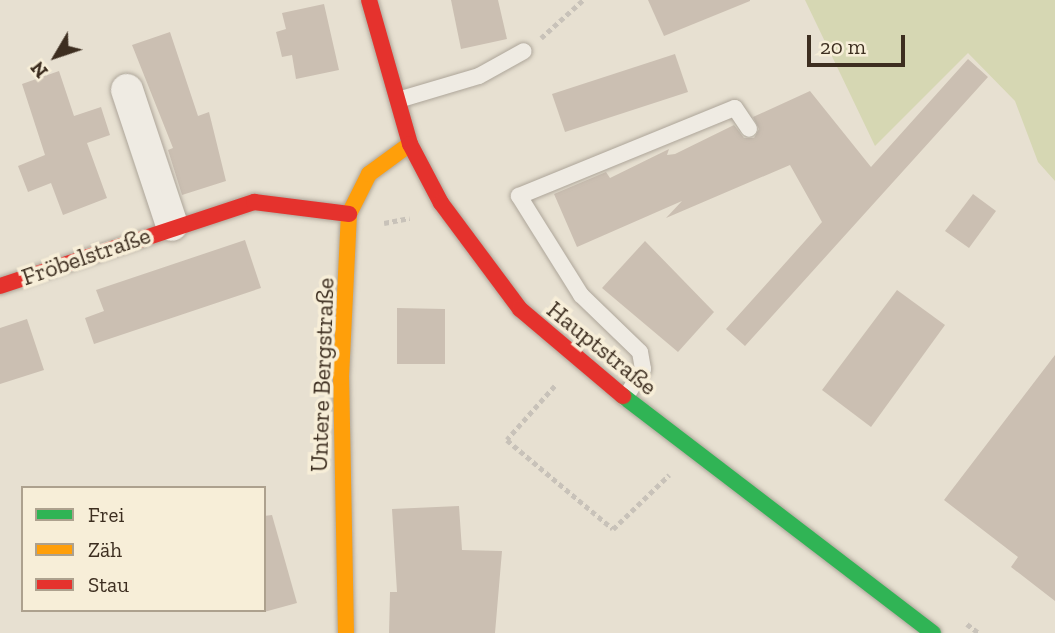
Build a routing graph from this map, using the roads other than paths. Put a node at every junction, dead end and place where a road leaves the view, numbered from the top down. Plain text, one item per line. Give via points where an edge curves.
1 (369, 0) edge
2 (524, 51) road end
3 (127, 90) dead end
4 (395, 101) junction
5 (749, 129) dead end
6 (410, 144) junction
7 (349, 214) junction
8 (172, 225) junction
9 (0, 286) edge
10 (625, 398) junction
11 (346, 633) edge
12 (933, 633) edge

1 - 4 street, Hauptstraße
2 - 4 lane via 479,76
3 - 8 street, Fröbelstraße
4 - 6 street, Hauptstraße
5 - 10 lane via 735,108 519,196 581,295 640,352 643,369
6 - 7 street, Untere Bergstraße via 369,174
6 - 10 street, Hauptstraße via 441,203 520,309
7 - 8 street, Fröbelstraße via 254,202
7 - 11 street, Untere Bergstraße via 341,390
8 - 9 street, Fröbelstraße
10 - 12 street, Hauptstraße

